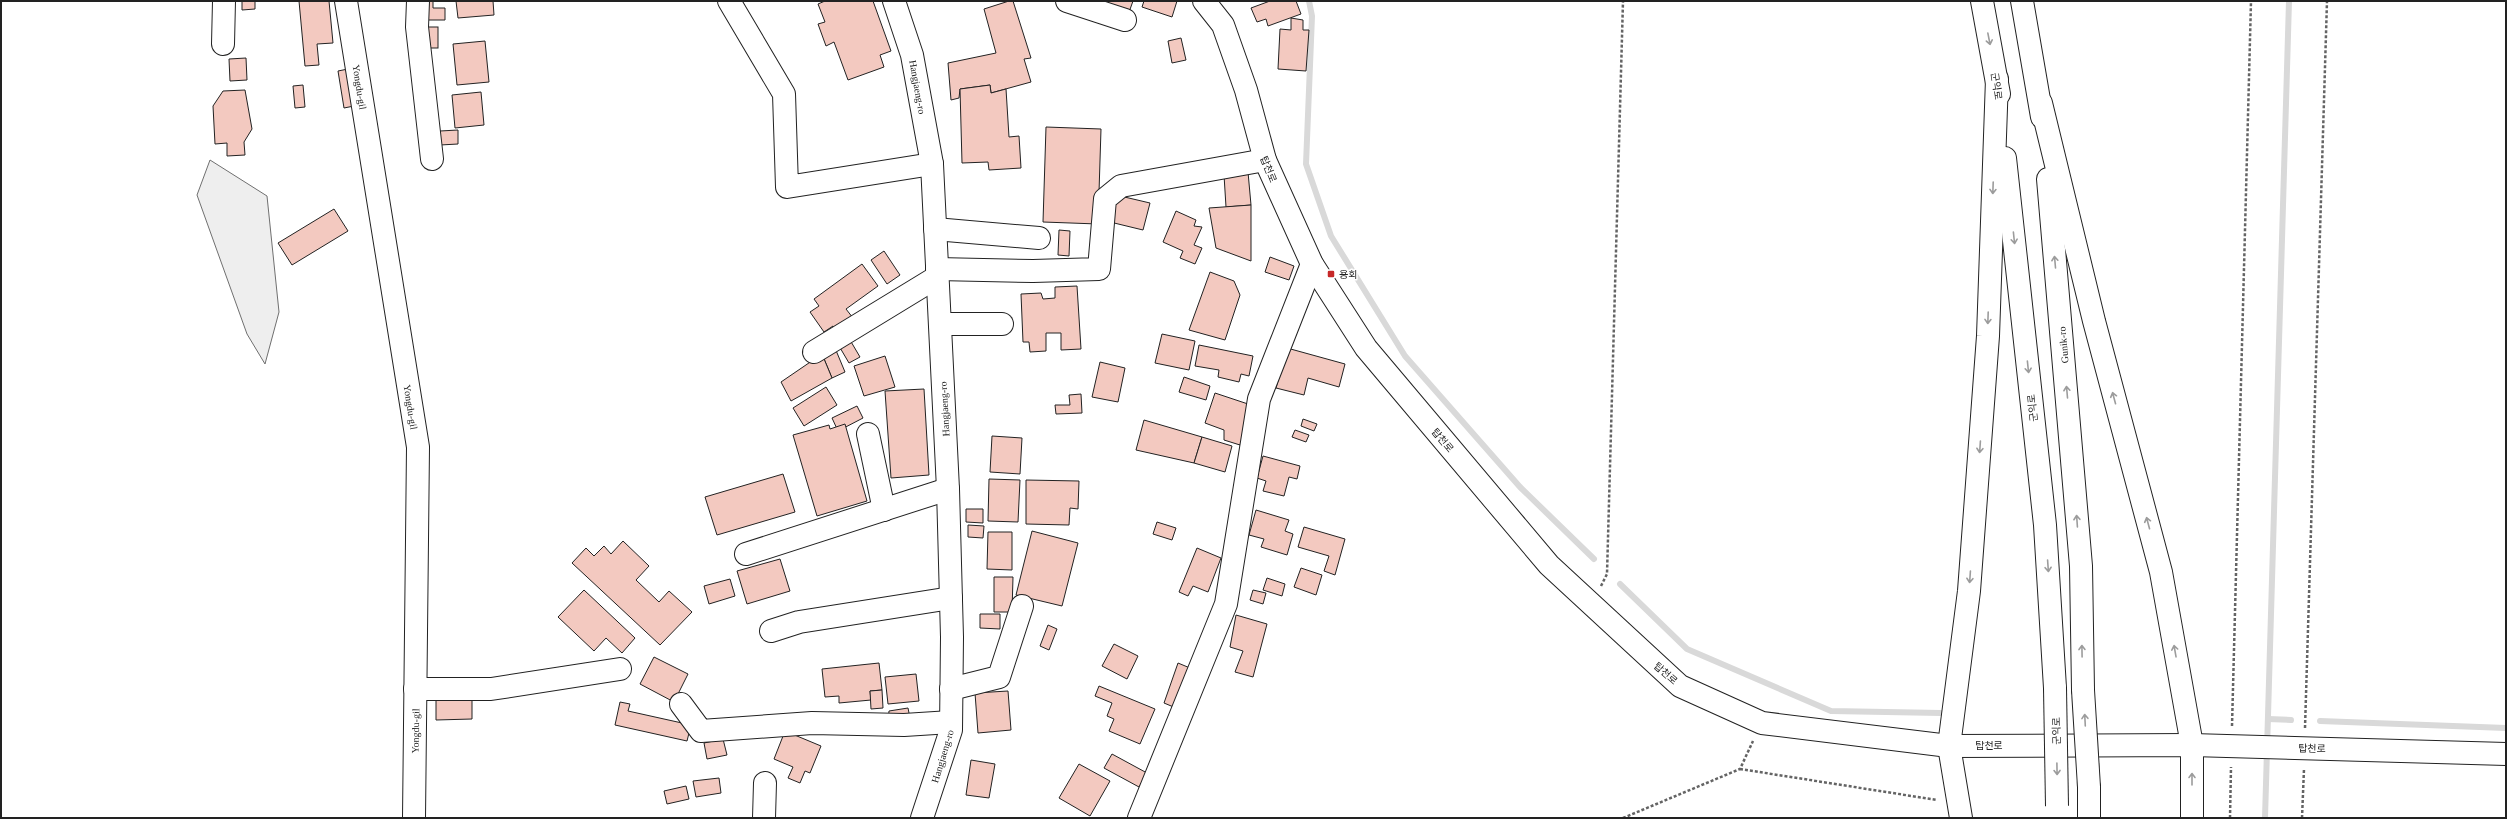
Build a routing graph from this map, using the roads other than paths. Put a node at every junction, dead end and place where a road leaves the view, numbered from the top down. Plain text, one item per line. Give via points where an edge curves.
1 (224, 1) edge
2 (346, 1) edge
3 (418, 1) edge
4 (729, 1) edge
5 (894, 1) edge
6 (1067, 1) edge
7 (1204, 1) edge
8 (1982, 1) edge
9 (2022, 1) edge
10 (1125, 20) dead end
11 (223, 44) dead end
12 (1997, 79) junction
13 (2041, 103) junction
14 (432, 159) dead end
15 (1265, 160) junction
16 (932, 164) junction
17 (935, 229) junction
18 (1039, 238) dead end
19 (1312, 264) junction
20 (937, 273) junction
21 (940, 324) junction
22 (1002, 324) dead end
23 (814, 352) dead end
24 (868, 434) dead end
25 (948, 489) junction
26 (884, 510) junction
27 (746, 554) dead end
28 (951, 598) junction
29 (1022, 606) dead end
30 (771, 631) dead end
31 (620, 669) dead end
32 (415, 689) junction
33 (951, 689) junction
34 (681, 704) dead end
35 (951, 722) junction
36 (2192, 744) junction
37 (1949, 746) junction
38 (2506, 754) edge
39 (765, 783) dead end
40 (2057, 812) edge
41 (414, 818) edge
42 (764, 818) edge
43 (922, 818) edge
44 (1138, 818) edge
45 (1961, 818) edge
46 (2089, 818) edge
47 (2192, 818) edge

1 - 11 main road
2 - 32 main road, Yongdu-gil via 418,447
3 - 14 main road via 417,27
4 - 16 main road via 784,94 787,187
5 - 16 main road, Hangjaeng-ro via 912,55
6 - 10 main road
7 - 15 main road, 탑천로 via 1223,25 1246,90
8 -> 12 main road, 군익로
9 - 13 main road, Gunik-ro
12 -> 37 main road via 1988,336 1969,591
12 -> 40 main road, 군익로, bridge via 2045,524 2055,688
36 -> 13 main road via 2161,572 2094,321
46 -> 13 main road, Gunik-ro, bridge via 2081,566
15 - 19 main road, 탑천로
15 - 20 main road via 1121,186 1105,199 1099,269
16 - 17 main road, Hangjaeng-ro
17 - 18 main road
17 - 20 main road, Hangjaeng-ro
19 - 37 main road, 탑천로 via 1366,348 1549,565 1680,686 1762,722
19 - 44 main road via 1259,399 1226,604
20 - 21 main road, Hangjaeng-ro
20 - 23 main road
21 - 22 main road
21 - 25 main road, Hangjaeng-ro
24 - 26 main road
25 - 26 main road
25 - 28 main road, Hangjaeng-ro
26 - 27 main road
28 - 30 main road via 799,622
28 - 33 main road, Hangjaeng-ro
29 - 33 main road via 999,676
31 - 32 main road via 491,689
32 - 41 main road, Yongdu-gil
33 - 35 main road, Hangjaeng-ro
34 - 35 main road via 701,731 812,723 904,725
35 - 43 main road, Hangjaeng-ro via 951,730
36 - 37 main road, 탑천로
36 - 38 main road, 탑천로
47 -> 36 main road
37 - 45 main road
39 - 42 main road

